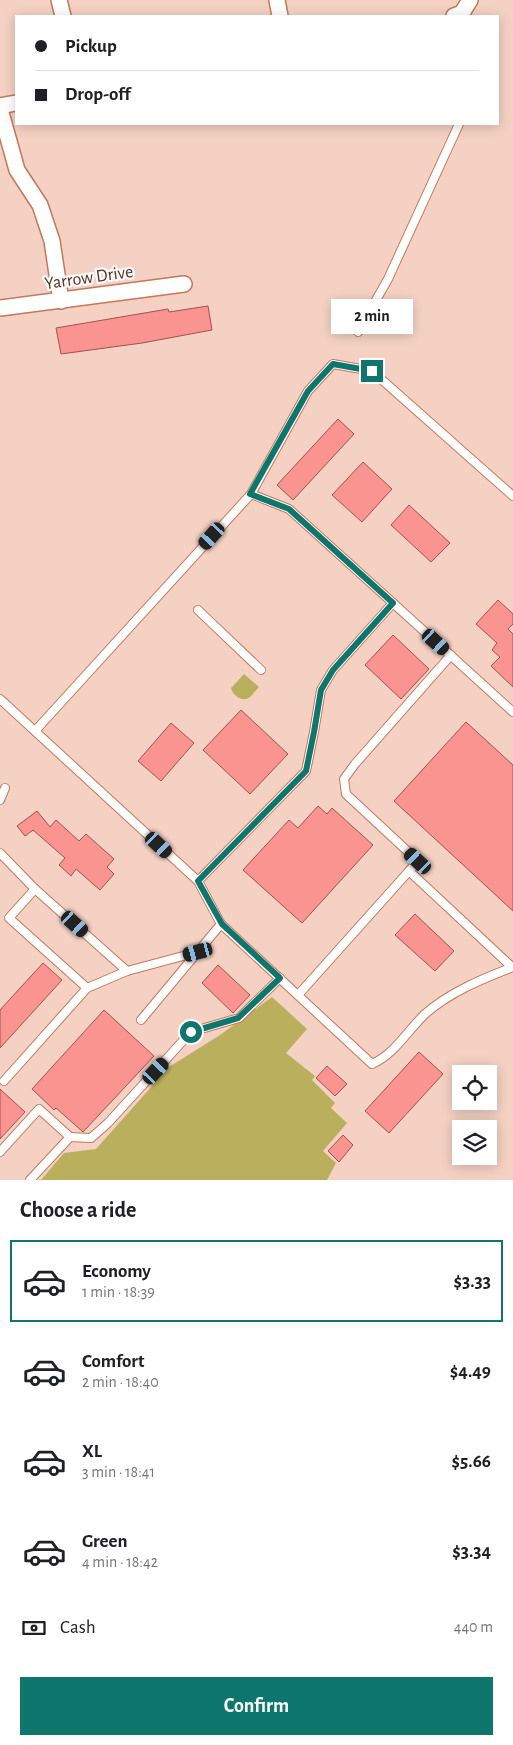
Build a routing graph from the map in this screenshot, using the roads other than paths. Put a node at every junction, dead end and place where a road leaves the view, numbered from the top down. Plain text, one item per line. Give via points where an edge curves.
1 (59, 0) edge
2 (277, 0) edge
3 (470, 0) edge
4 (63, 15) edge
5 (280, 15) edge
6 (459, 15) edge
7 (15, 102) edge
8 (0, 108) edge
9 (459, 125) edge
10 (184, 284) dead end
11 (61, 301) junction
12 (0, 308) edge
13 (358, 332) dead end
14 (250, 494) junction
15 (513, 496) edge
16 (393, 603) junction
17 (198, 610) dead end
18 (451, 655) junction
19 (262, 670) dead end
20 (0, 699) edge
21 (513, 712) edge
22 (35, 731) junction
23 (5, 788) dead end
24 (0, 800) edge
25 (0, 854) edge
26 (409, 871) junction
27 (198, 881) junction
28 (35, 888) junction
29 (222, 924) junction
30 (198, 952) junction
31 (512, 967) edge
32 (127, 971) junction
33 (280, 978) junction
34 (87, 988) junction
35 (298, 995) junction
36 (141, 1020) dead end
37 (4, 1080) dead end
38 (70, 1137) junction
39 (1, 1150) edge
40 (30, 1180) edge

1 - 4 street
2 - 5 street
3 - 6 street
7 - 8 street
8 - 11 street via 17,170 40,205 52,242
9 - 13 lane via 388,280
10 - 11 street, Yarrow Drive
11 - 12 street, Yarrow Drive
14 - 15 lane via 308,391 333,364 372,371
14 - 16 lane via 289,509
14 - 22 lane
16 - 18 lane
16 - 27 lane via 333,670 321,690 306,771
17 - 19 lane
18 - 21 lane
18 - 26 lane via 344,779 346,794 418,861
20 - 22 lane
22 - 27 lane
23 - 24 lane
25 - 28 lane
26 - 31 lane
26 - 35 lane
27 - 29 lane
28 - 32 lane
28 - 34 lane via 9,918
29 - 30 lane
29 - 33 lane
30 - 32 lane
30 - 36 lane
31 - 35 lane via 451,995 425,1015 384,1058 372,1064
32 - 34 lane
33 - 35 lane
33 - 38 lane via 238,1018 191,1032 91,1138
34 - 37 lane
38 - 39 lane via 39,1109
38 - 40 lane

